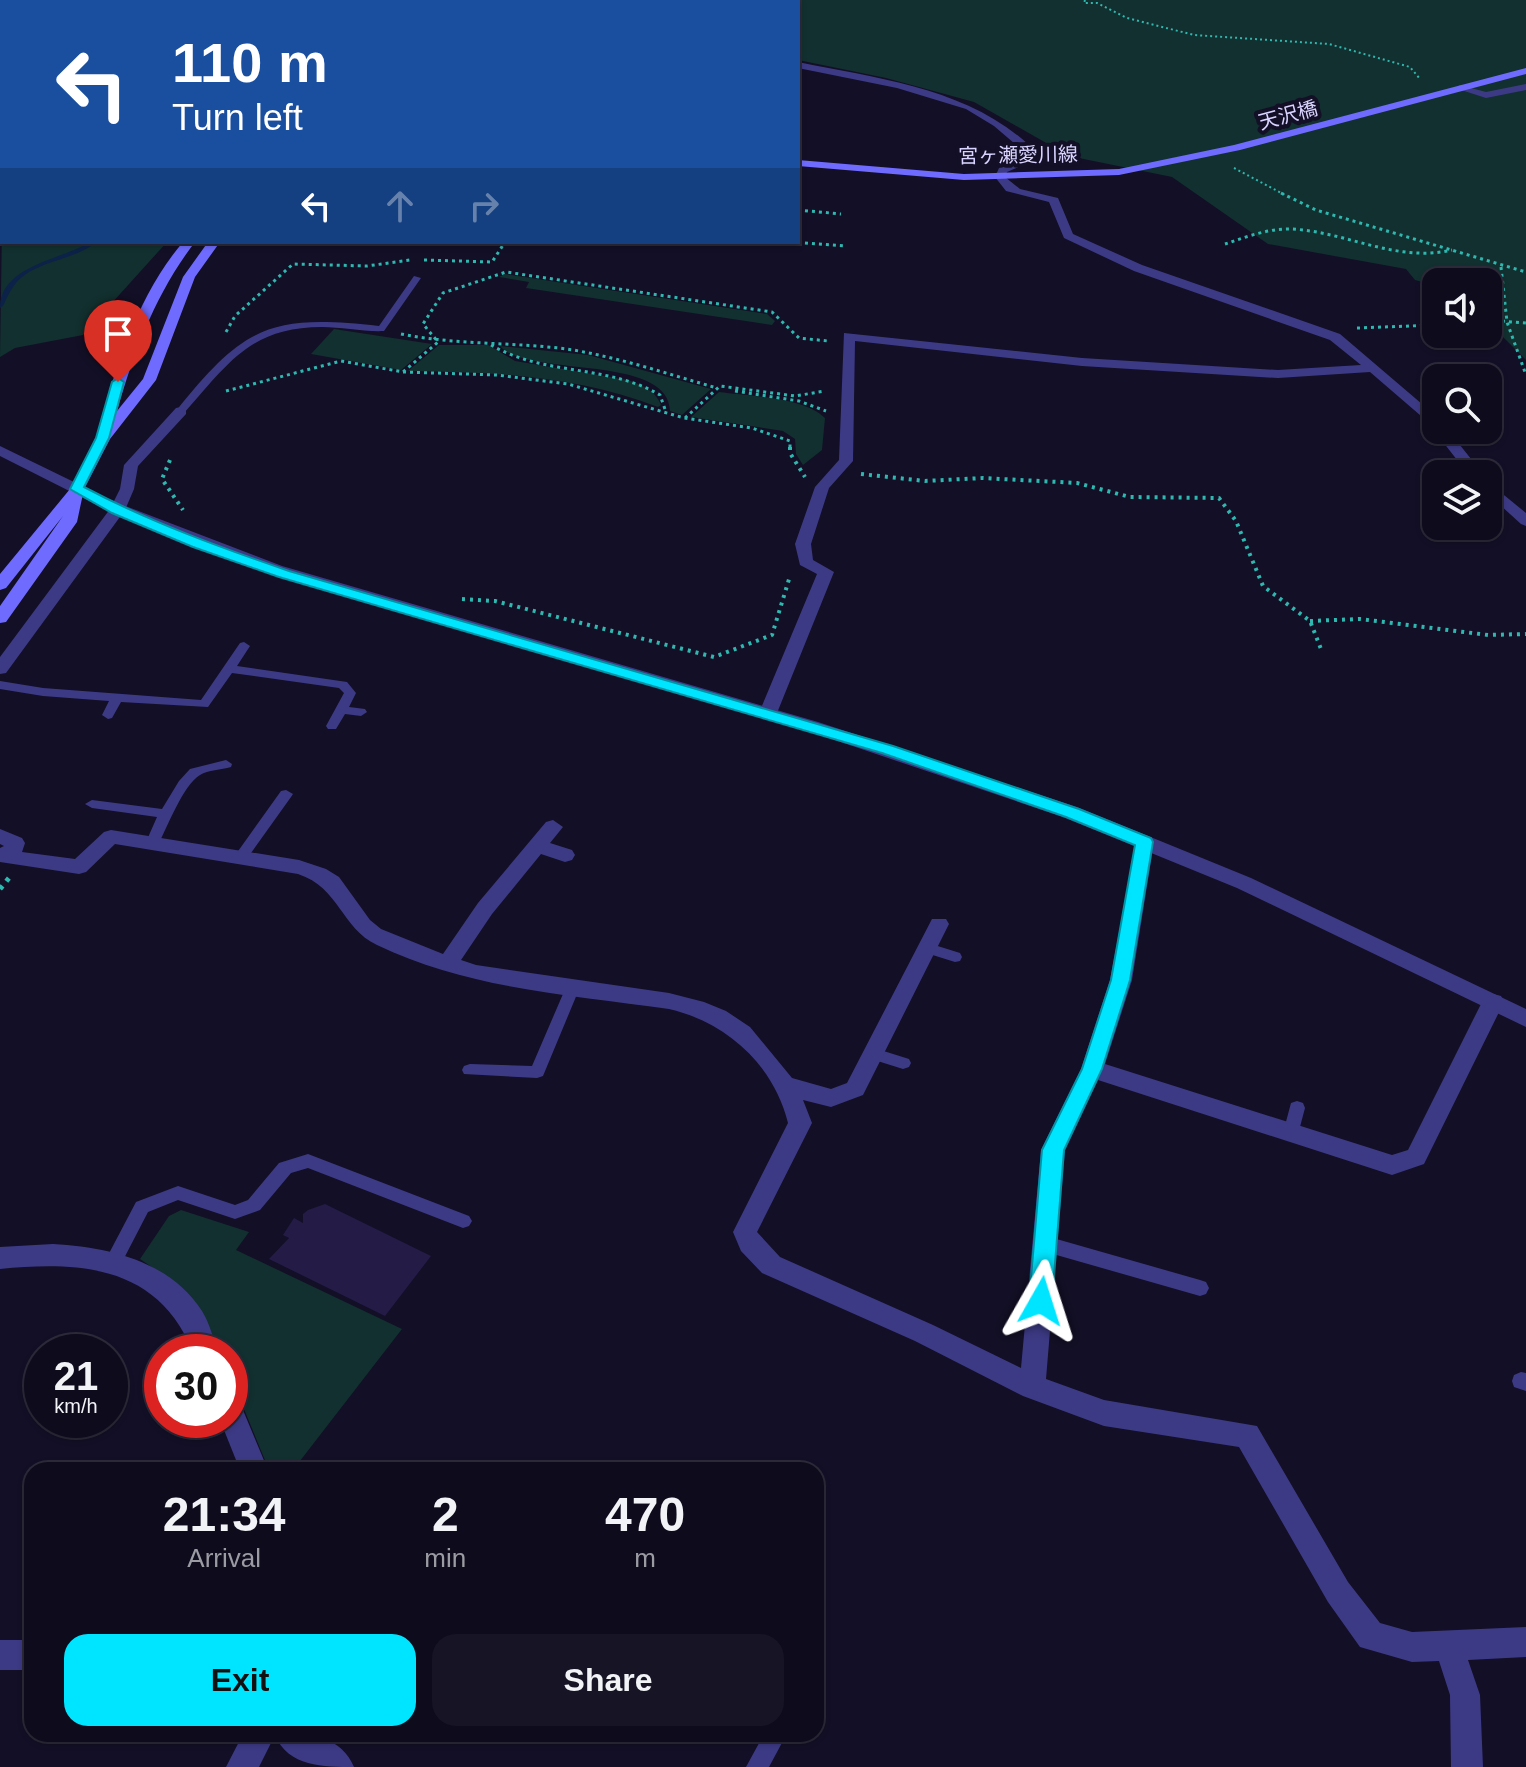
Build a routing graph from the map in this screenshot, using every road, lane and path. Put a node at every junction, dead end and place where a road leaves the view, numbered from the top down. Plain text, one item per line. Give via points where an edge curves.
1 (1085, 0) edge
2 (800, 65) edge
3 (1526, 71) edge
4 (1427, 81) dead end
5 (1526, 87) edge
6 (1460, 88) junction
7 (1236, 148) joint
8 (800, 163) edge
9 (1228, 167) dead end
10 (1000, 177) junction
11 (800, 210) edge
12 (841, 214) dead end
13 (800, 243) edge
14 (187, 244) edge
15 (213, 244) edge
16 (1225, 244) dead end
17 (845, 246) dead end
18 (1453, 249) junction
19 (1501, 267) junction
20 (1526, 272) edge
21 (417, 278) dead end
22 (1504, 322) junction
23 (1526, 323) edge
24 (1422, 326) edge
25 (381, 329) junction
26 (1323, 331) junction
27 (438, 342) junction
28 (833, 342) dead end
29 (490, 344) junction
30 (1374, 368) junction
31 (403, 372) junction
32 (1526, 375) edge
33 (716, 388) junction
34 (828, 389) dead end
35 (221, 393) dead end
36 (1422, 409) edge
37 (181, 411) joint
38 (666, 412) junction
39 (831, 417) dead end
40 (685, 418) junction
41 (103, 438) junction
42 (1452, 444) edge
43 (1, 452) edge
44 (174, 455) dead end
45 (1465, 460) edge
46 (810, 464) dead end
47 (802, 471) junction
48 (837, 472) junction
49 (809, 483) dead end
50 (77, 489) junction
51 (1502, 499) edge
52 (117, 510) junction
53 (189, 515) dead end
54 (1526, 521) edge
55 (788, 565) dead end
56 (0, 585) edge
57 (457, 598) dead end
58 (0, 618) edge
59 (1310, 621) junction
60 (1526, 634) edge
61 (244, 646) dead end
62 (1321, 649) dead end
63 (0, 669) edge
64 (229, 669) junction
65 (0, 685) edge
66 (117, 698) junction
67 (341, 710) junction
68 (361, 712) dead end
69 (768, 713) junction
70 (108, 715) dead end
71 (332, 726) dead end
72 (226, 764) dead end
73 (286, 794) dead end
74 (92, 804) dead end
75 (166, 817) junction
76 (553, 827) dead end
77 (153, 842) junction
78 (1144, 842) junction
79 (537, 845) junction
80 (4, 849) edge
81 (565, 855) dead end
82 (241, 857) junction
83 (939, 924) dead end
84 (928, 948) junction
85 (955, 957) dead end
86 (449, 962) junction
87 (573, 987) junction
88 (1493, 1002) junction
89 (1526, 1019) edge
90 (874, 1054) junction
91 (903, 1063) dead end
92 (1092, 1069) junction
93 (470, 1070) dead end
94 (784, 1085) junction
95 (1297, 1108) dead end
96 (1291, 1133) junction
97 (463, 1221) dead end
98 (1046, 1244) junction
99 (0, 1258) edge
100 (114, 1261) junction
101 (1200, 1288) dead end
102 (199, 1334) edge
103 (1032, 1387) junction
104 (241, 1438) edge
105 (251, 1462) edge
106 (1526, 1642) edge
107 (1449, 1647) junction
108 (0, 1655) edge
109 (24, 1655) edge
110 (256, 1742) edge
111 (302, 1742) edge
112 (771, 1742) edge
113 (242, 1767) edge
114 (338, 1767) edge
115 (757, 1767) edge
116 (1467, 1767) edge

1 - 4 path via 1127,18 1194,35 1329,44 1410,67
2 - 10 street via 938,96 986,115 1036,157 1003,170
3 - 6 main road
5 - 6 street via 1486,95
6 - 7 main road, 天沢橋
7 - 10 main road, 宮ヶ瀬愛川線 via 1119,172
8 - 10 main road, 宮ヶ瀬愛川線
9 - 18 path via 1316,210
10 - 26 street via 1010,190 1054,200 1068,236 1089,248
11 - 12 path
13 - 17 path
14 - 41 main road via 160,280 118,382
15 - 41 main road via 189,277 149,380
16 - 18 path via 1291,229 1412,253
18 - 19 path
19 - 20 path
19 - 22 path
21 - 25 lane
22 - 23 path
22 - 32 path
24 - 26 path
25 - 27 path
25 - 37 lane via 304,324 255,338
26 - 30 street
27 - 28 path via 423,324 443,293 506,272 772,312 799,338
27 - 29 path
27 - 31 path
29 - 33 path via 591,353
29 - 38 path via 516,359 630,379 660,395
30 - 36 street
30 - 48 street via 1278,374 1082,362 849,336 846,461
31 - 35 path via 341,361
31 - 38 path via 544,380
33 - 34 path via 805,396
33 - 39 path via 799,401
33 - 40 path
37 - 52 street via 131,465
38 - 40 path
40 - 47 path via 774,432 790,441 790,453
41 - 50 main road
42 - 45 street
43 - 50 street
44 - 53 path via 162,479
46 - 47 path
47 - 49 path
48 - 59 path via 925,481 1077,483 1130,497 1219,498 1236,521 1263,586
48 - 69 street via 822,487 803,544 806,562 826,572
50 - 52 street
50 - 56 main road
50 - 58 main road via 69,522
51 - 54 street
52 - 63 street
52 - 69 street via 284,574
55 - 57 path via 790,577 772,635 714,657 495,601
59 - 60 path via 1360,619 1488,635
59 - 62 path
61 - 64 lane
64 - 66 lane via 204,704
64 - 67 lane via 343,685 350,693
65 - 66 lane
66 - 70 lane
67 - 68 lane
67 - 71 lane
69 - 78 street via 985,782
72 - 75 lane via 194,772
73 - 82 lane
74 - 75 lane
75 - 77 lane
76 - 79 street
77 - 80 street via 111,837 79,867
77 - 82 street
78 - 88 street
78 - 92 street via 1121,980
79 - 81 street
79 - 86 street
82 - 86 street via 321,873 335,882 364,927
83 - 84 street
84 - 85 lane
84 - 90 street
86 - 87 street via 473,973
87 - 93 lane via 537,1072
87 - 94 street via 696,1006 722,1017 752,1040
88 - 89 street
88 - 96 street via 1416,1157 1392,1165
90 - 91 lane
90 - 94 street via 855,1089 831,1098
92 - 96 street
92 - 98 street via 1053,1150
94 - 103 street via 800,1123 745,1232 750,1243 771,1265
95 - 96 lane
97 - 100 lane via 308,1161 285,1168 254,1205 235,1212 178,1193 142,1207
98 - 101 lane
98 - 103 street
99 - 100 street via 36,1253
100 - 102 street via 147,1276 173,1298
103 - 107 street via 1104,1413 1247,1435 1338,1592 1371,1636 1412,1647
104 - 105 street
106 - 107 street
107 - 116 street via 1465,1695
108 - 109 street
110 - 113 street
111 - 114 street
112 - 115 lane

